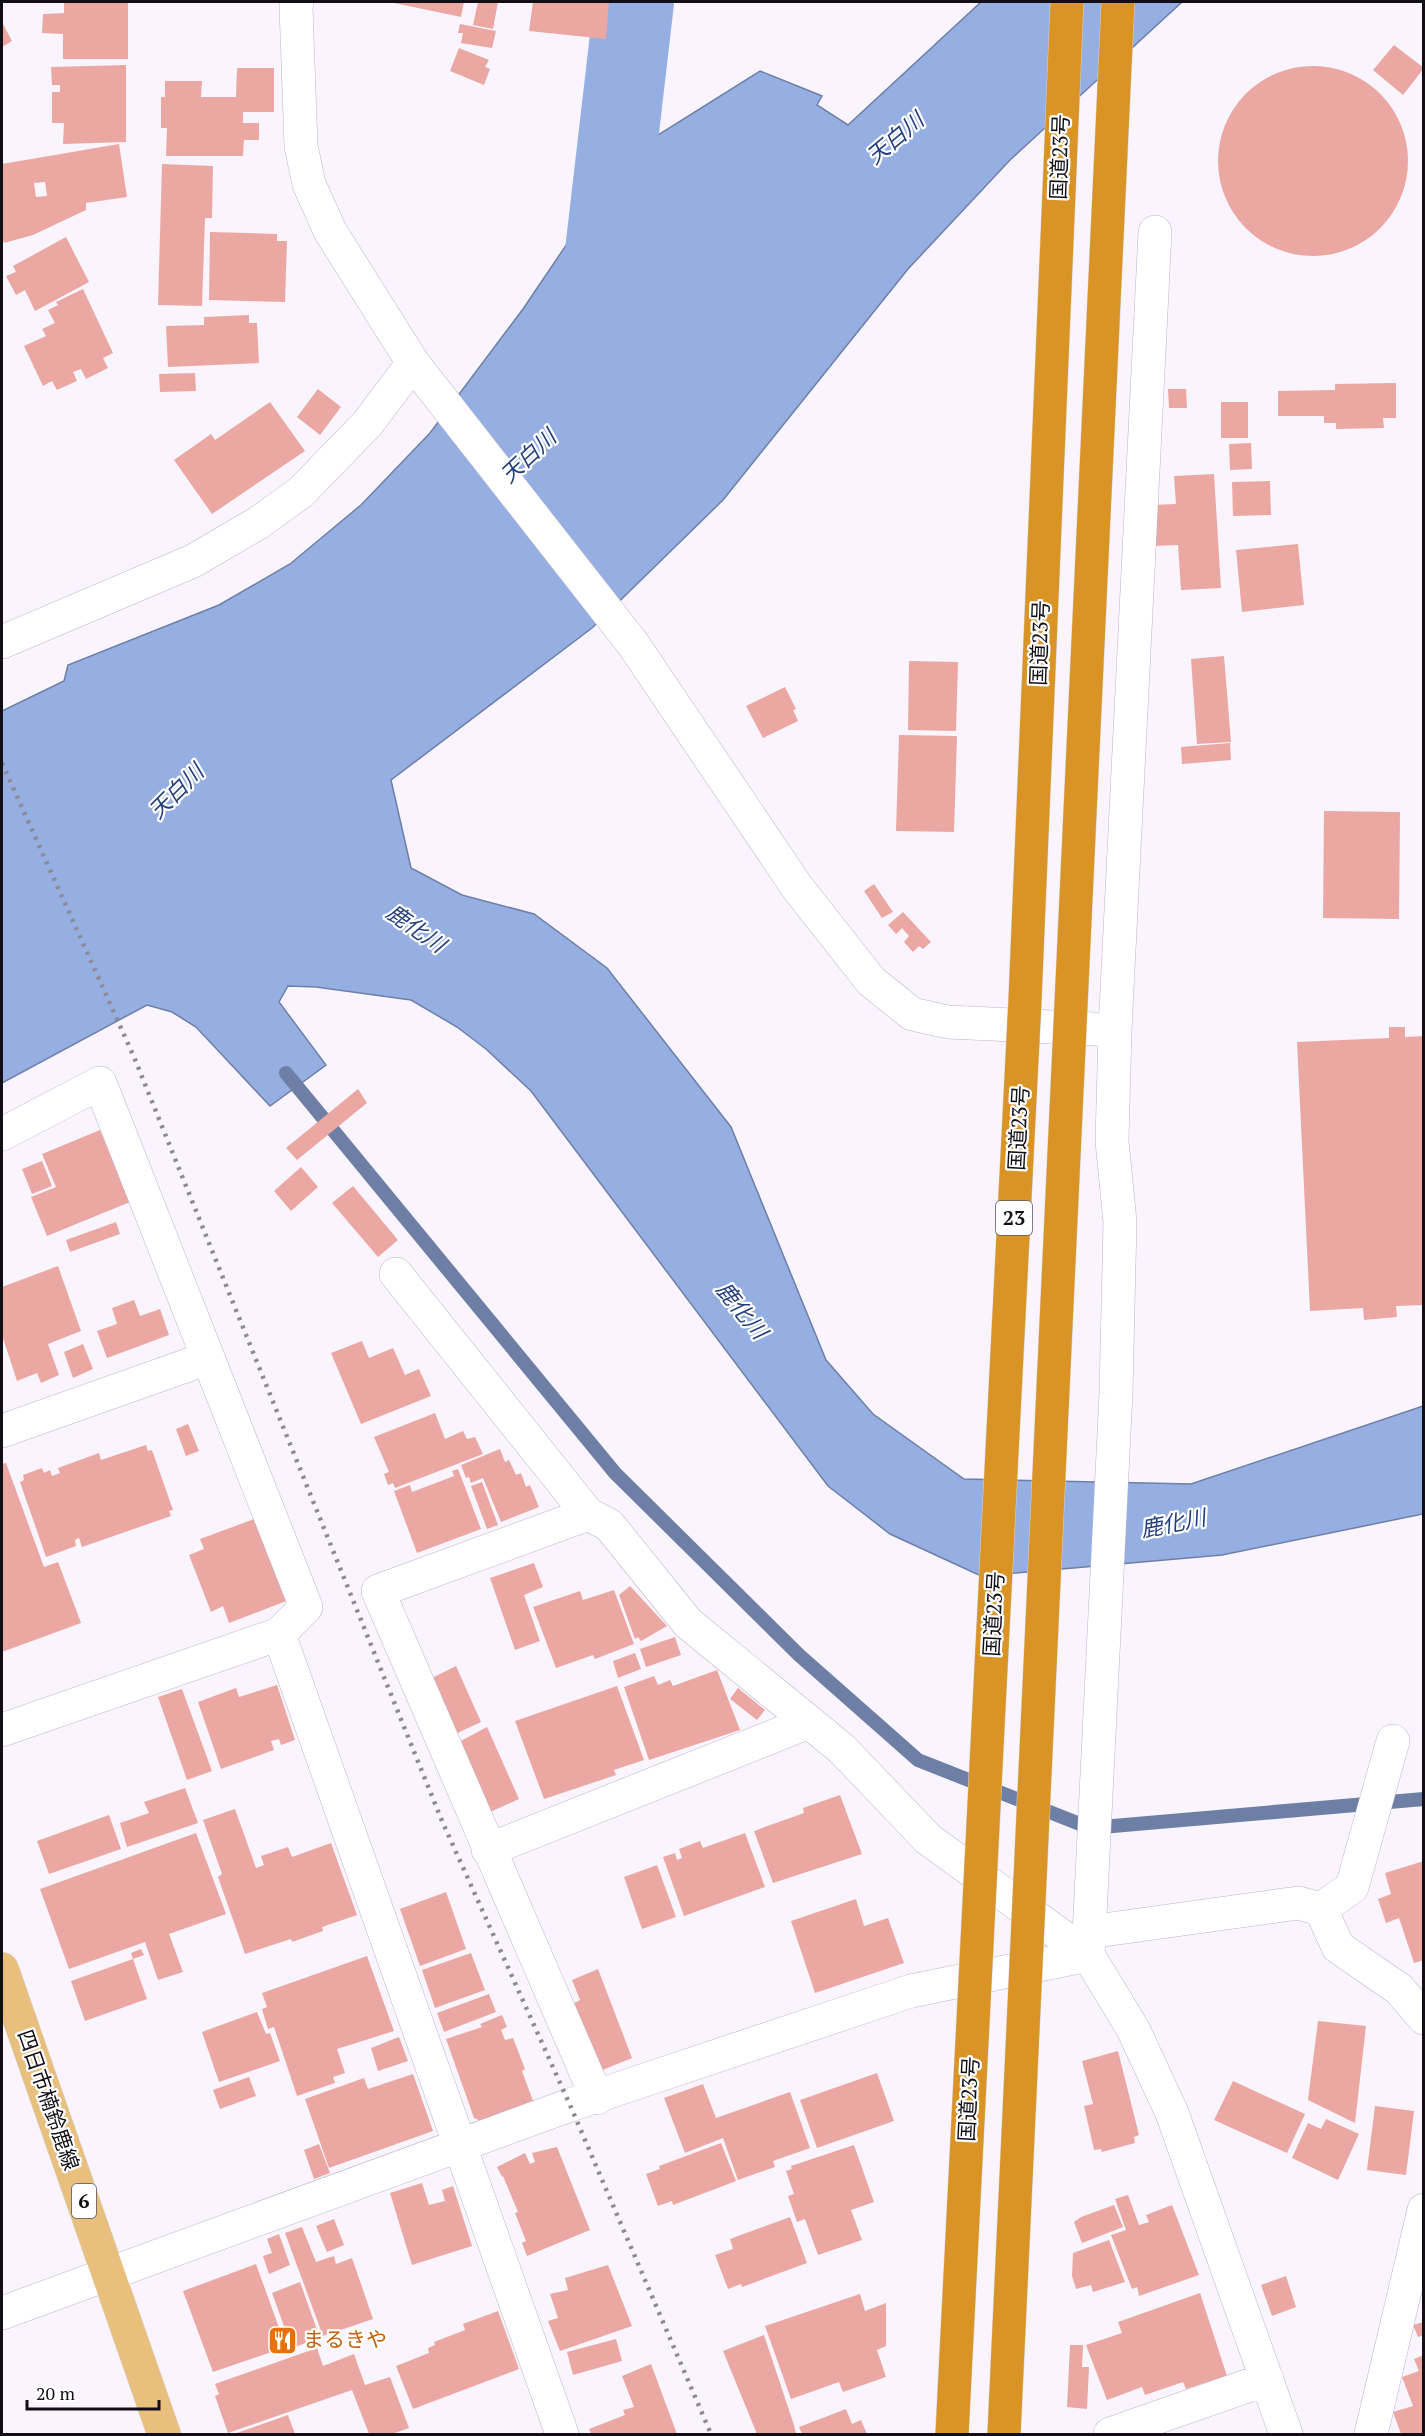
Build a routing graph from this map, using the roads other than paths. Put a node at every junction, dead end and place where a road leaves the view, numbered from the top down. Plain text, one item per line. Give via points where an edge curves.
1 (297, 2) edge
2 (1067, 2) edge
3 (1118, 2) edge
4 (1155, 232) dead end
5 (413, 363) junction
6 (2, 642) edge
7 (1115, 1030) junction
8 (2, 1134) edge
9 (396, 1274) dead end
10 (208, 1358) junction
11 (2, 1431) edge
12 (588, 1514) junction
13 (279, 1634) junction
14 (809, 1722) junction
15 (2, 1730) edge
16 (1392, 1741) dead end
17 (488, 1850) junction
18 (1321, 1909) junction
19 (1089, 1930) junction
20 (2, 1969) edge
21 (1424, 2018) edge
22 (597, 2098) junction
23 (460, 2146) junction
24 (1424, 2210) edge
25 (110, 2275) junction
26 (2, 2313) edge
27 (1267, 2379) junction
28 (164, 2434) edge
29 (562, 2434) edge
30 (952, 2434) edge
31 (1004, 2434) edge
32 (1110, 2434) edge
33 (1286, 2434) edge
34 (1371, 2434) edge

1 - 5 street via 301,146 309,184 330,231
2 - 30 highway, 国道23号 / 23, bridge via 1026,989
3 - 31 highway, 23, bridge
4 - 7 street
5 - 6 street via 368,423 301,492 258,523 193,561
5 - 7 street via 633,644 797,887 871,981 912,1014 948,1022
7 - 19 street via 1112,1141 1119,1222 1116,1393
8 - 10 street via 100,1083
9 - 12 street
10 - 11 street
10 - 13 street via 306,1607
12 - 14 street via 609,1525 688,1623
12 - 17 street via 378,1591
13 - 15 street
13 - 23 street
14 - 17 street
14 - 19 street via 842,1749 928,1839
16 - 18 street via 1352,1887
17 - 22 street
18 - 19 street via 1298,1903
18 - 21 street via 1338,1947 1399,1989
19 - 22 street
19 - 27 street via 1172,2113
20 - 25 main road, 四日市楠鈴鹿線 / 6
22 - 23 street
23 - 25 street
23 - 29 street
24 - 34 street
25 - 26 street
25 - 28 main road, 四日市楠鈴鹿線 / 6
27 - 32 street
27 - 33 street

